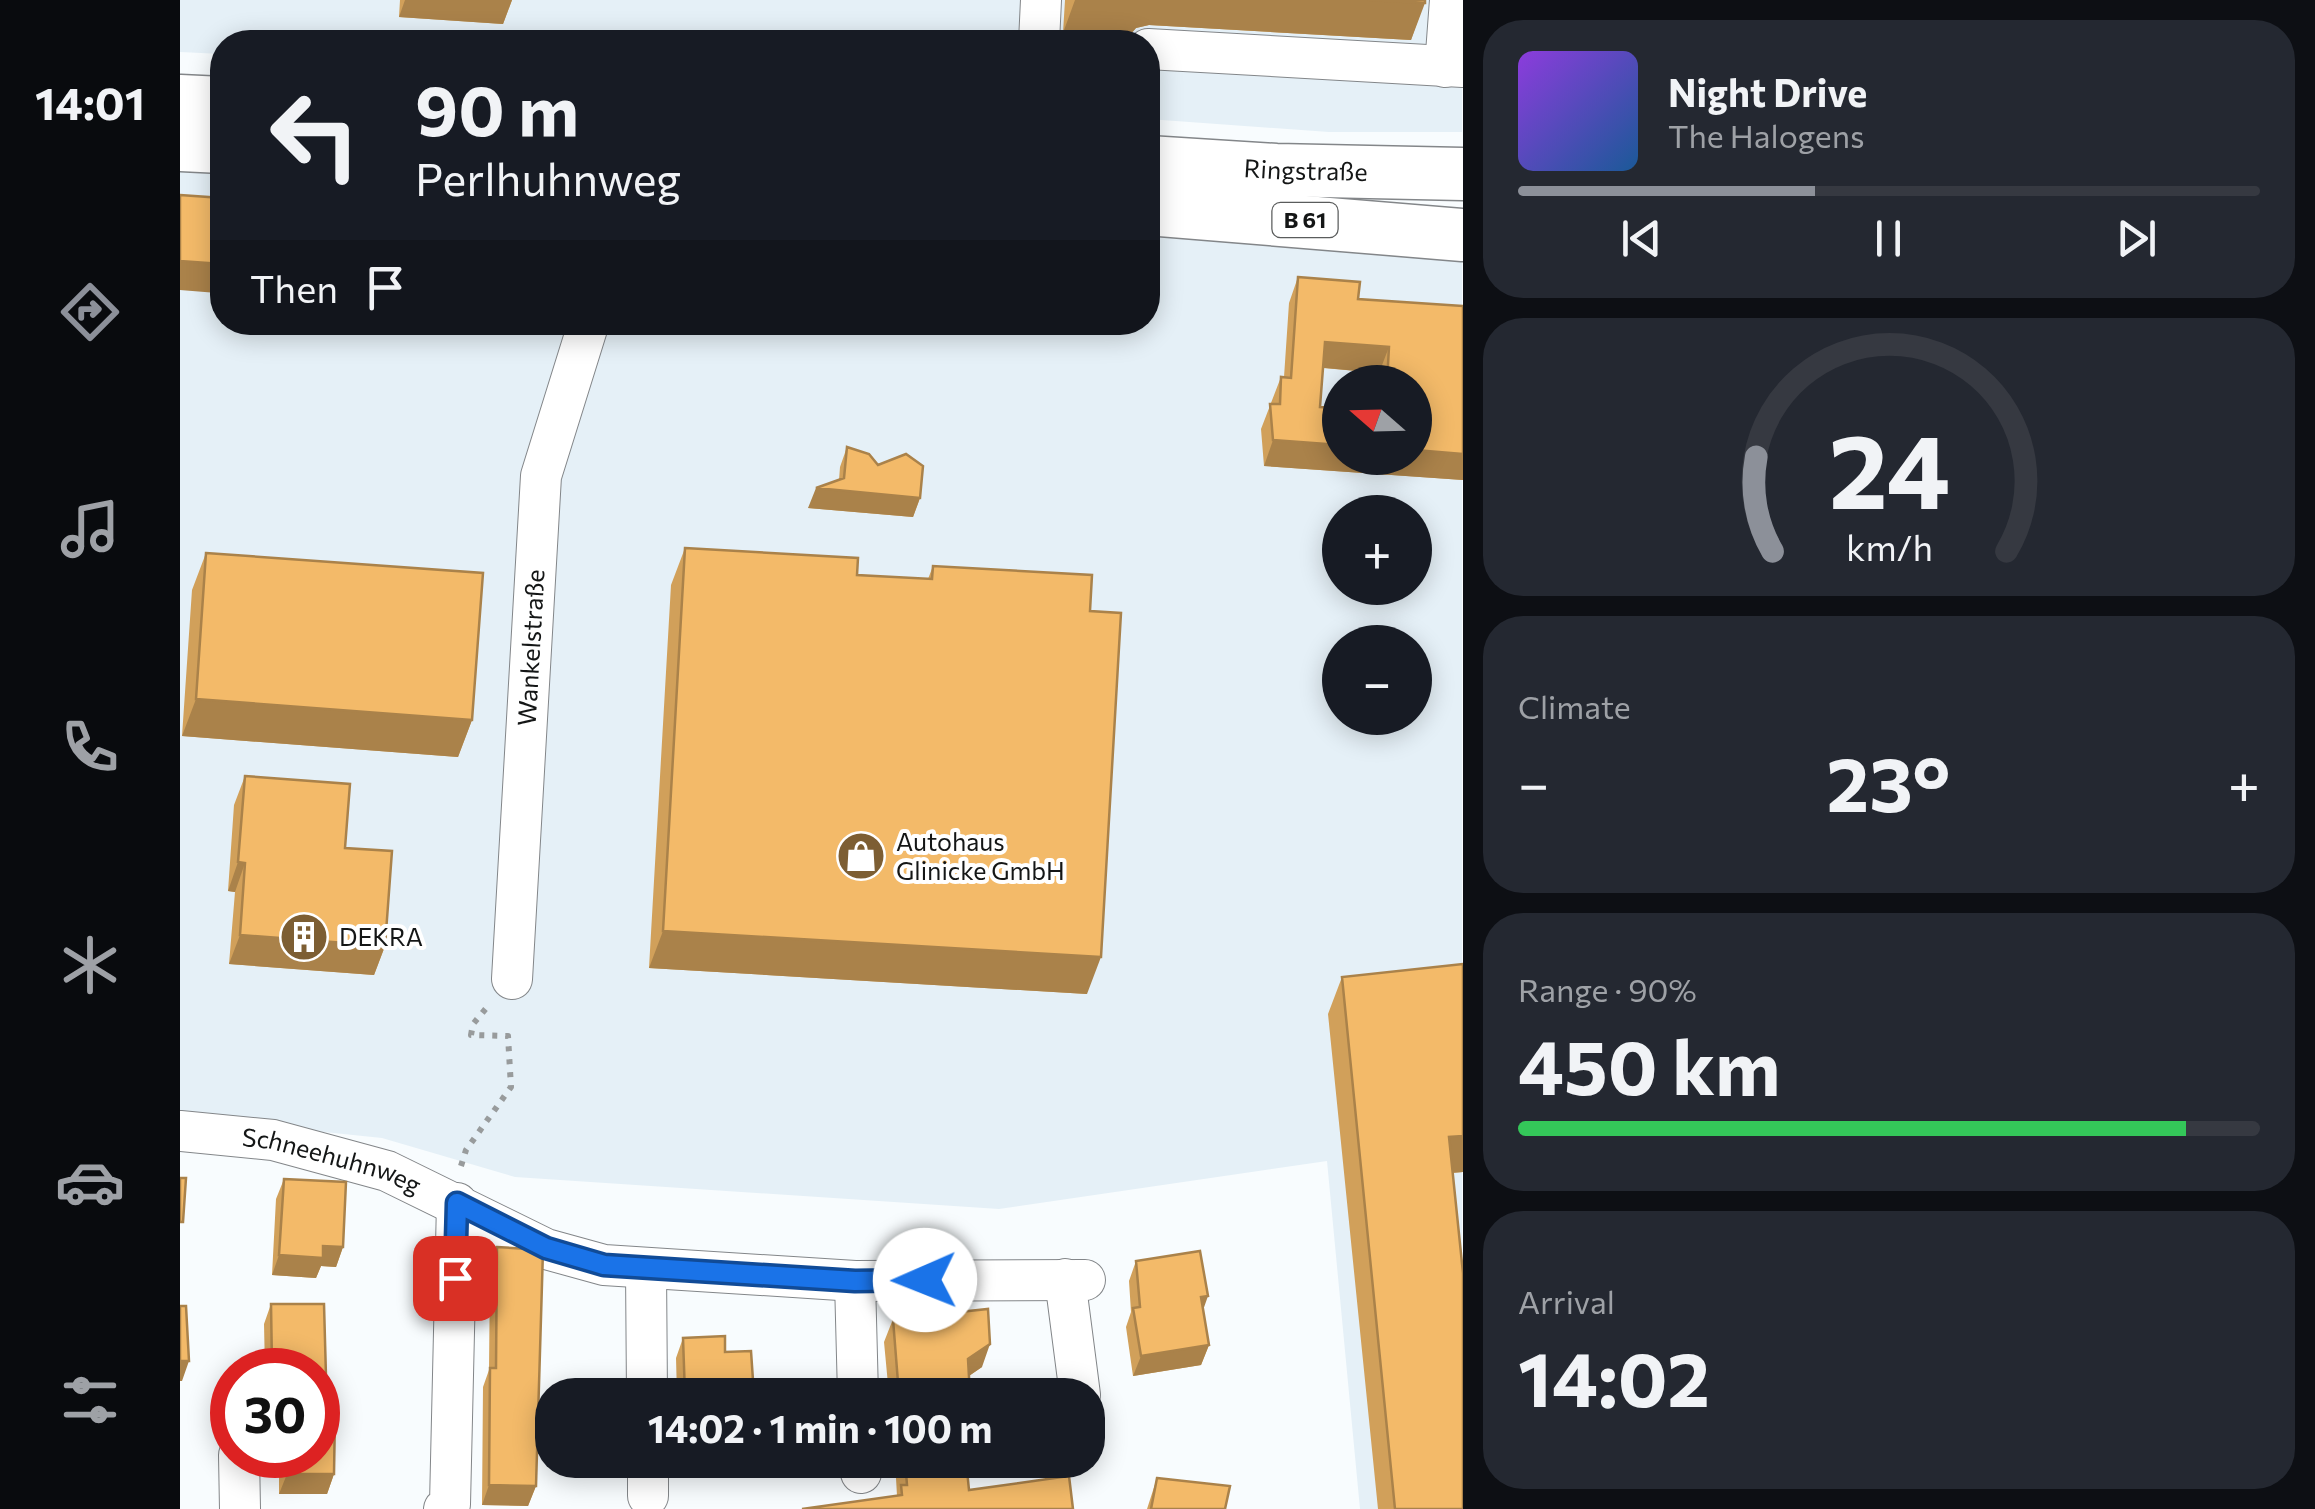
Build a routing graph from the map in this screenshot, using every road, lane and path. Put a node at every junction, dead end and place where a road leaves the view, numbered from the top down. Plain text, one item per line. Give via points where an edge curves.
1 (1041, 0) edge
2 (1450, 0) edge
3 (1040, 30) edge
4 (1160, 51) edge
5 (1454, 67) edge
6 (180, 101) edge
7 (210, 103) edge
8 (180, 145) edge
9 (210, 147) edge
10 (1160, 163) edge
11 (1462, 174) edge
12 (1160, 210) edge
13 (1462, 235) edge
14 (585, 335) edge
15 (512, 979) joint
16 (180, 1131) edge
17 (457, 1203) junction
18 (646, 1269) junction
19 (855, 1281) junction
20 (647, 1378) edge
21 (858, 1378) edge
22 (1079, 1378) edge
23 (239, 1478) edge
24 (240, 1509) edge
25 (444, 1509) edge

1 - 3 street
2 - 5 street
4 - 5 street
6 - 7 main road
8 - 9 main road
10 - 11 main road, Ringstraße / B 61
12 - 13 main road, Ringstraße / B 61
14 - 15 street, Wankelstraße via 541,476
15 - 17 path via 473,1024 472,1036 508,1036 511,1087 466,1150
16 - 17 street, Schneehuhnweg via 273,1140 387,1171
17 - 18 street, Schneehuhnweg via 546,1248
17 - 25 street via 450,1504
18 - 19 street, Schneehuhnweg
18 - 20 street
19 - 21 street
19 - 22 street, Schneehuhnweg via 1075,1280
23 - 24 street

